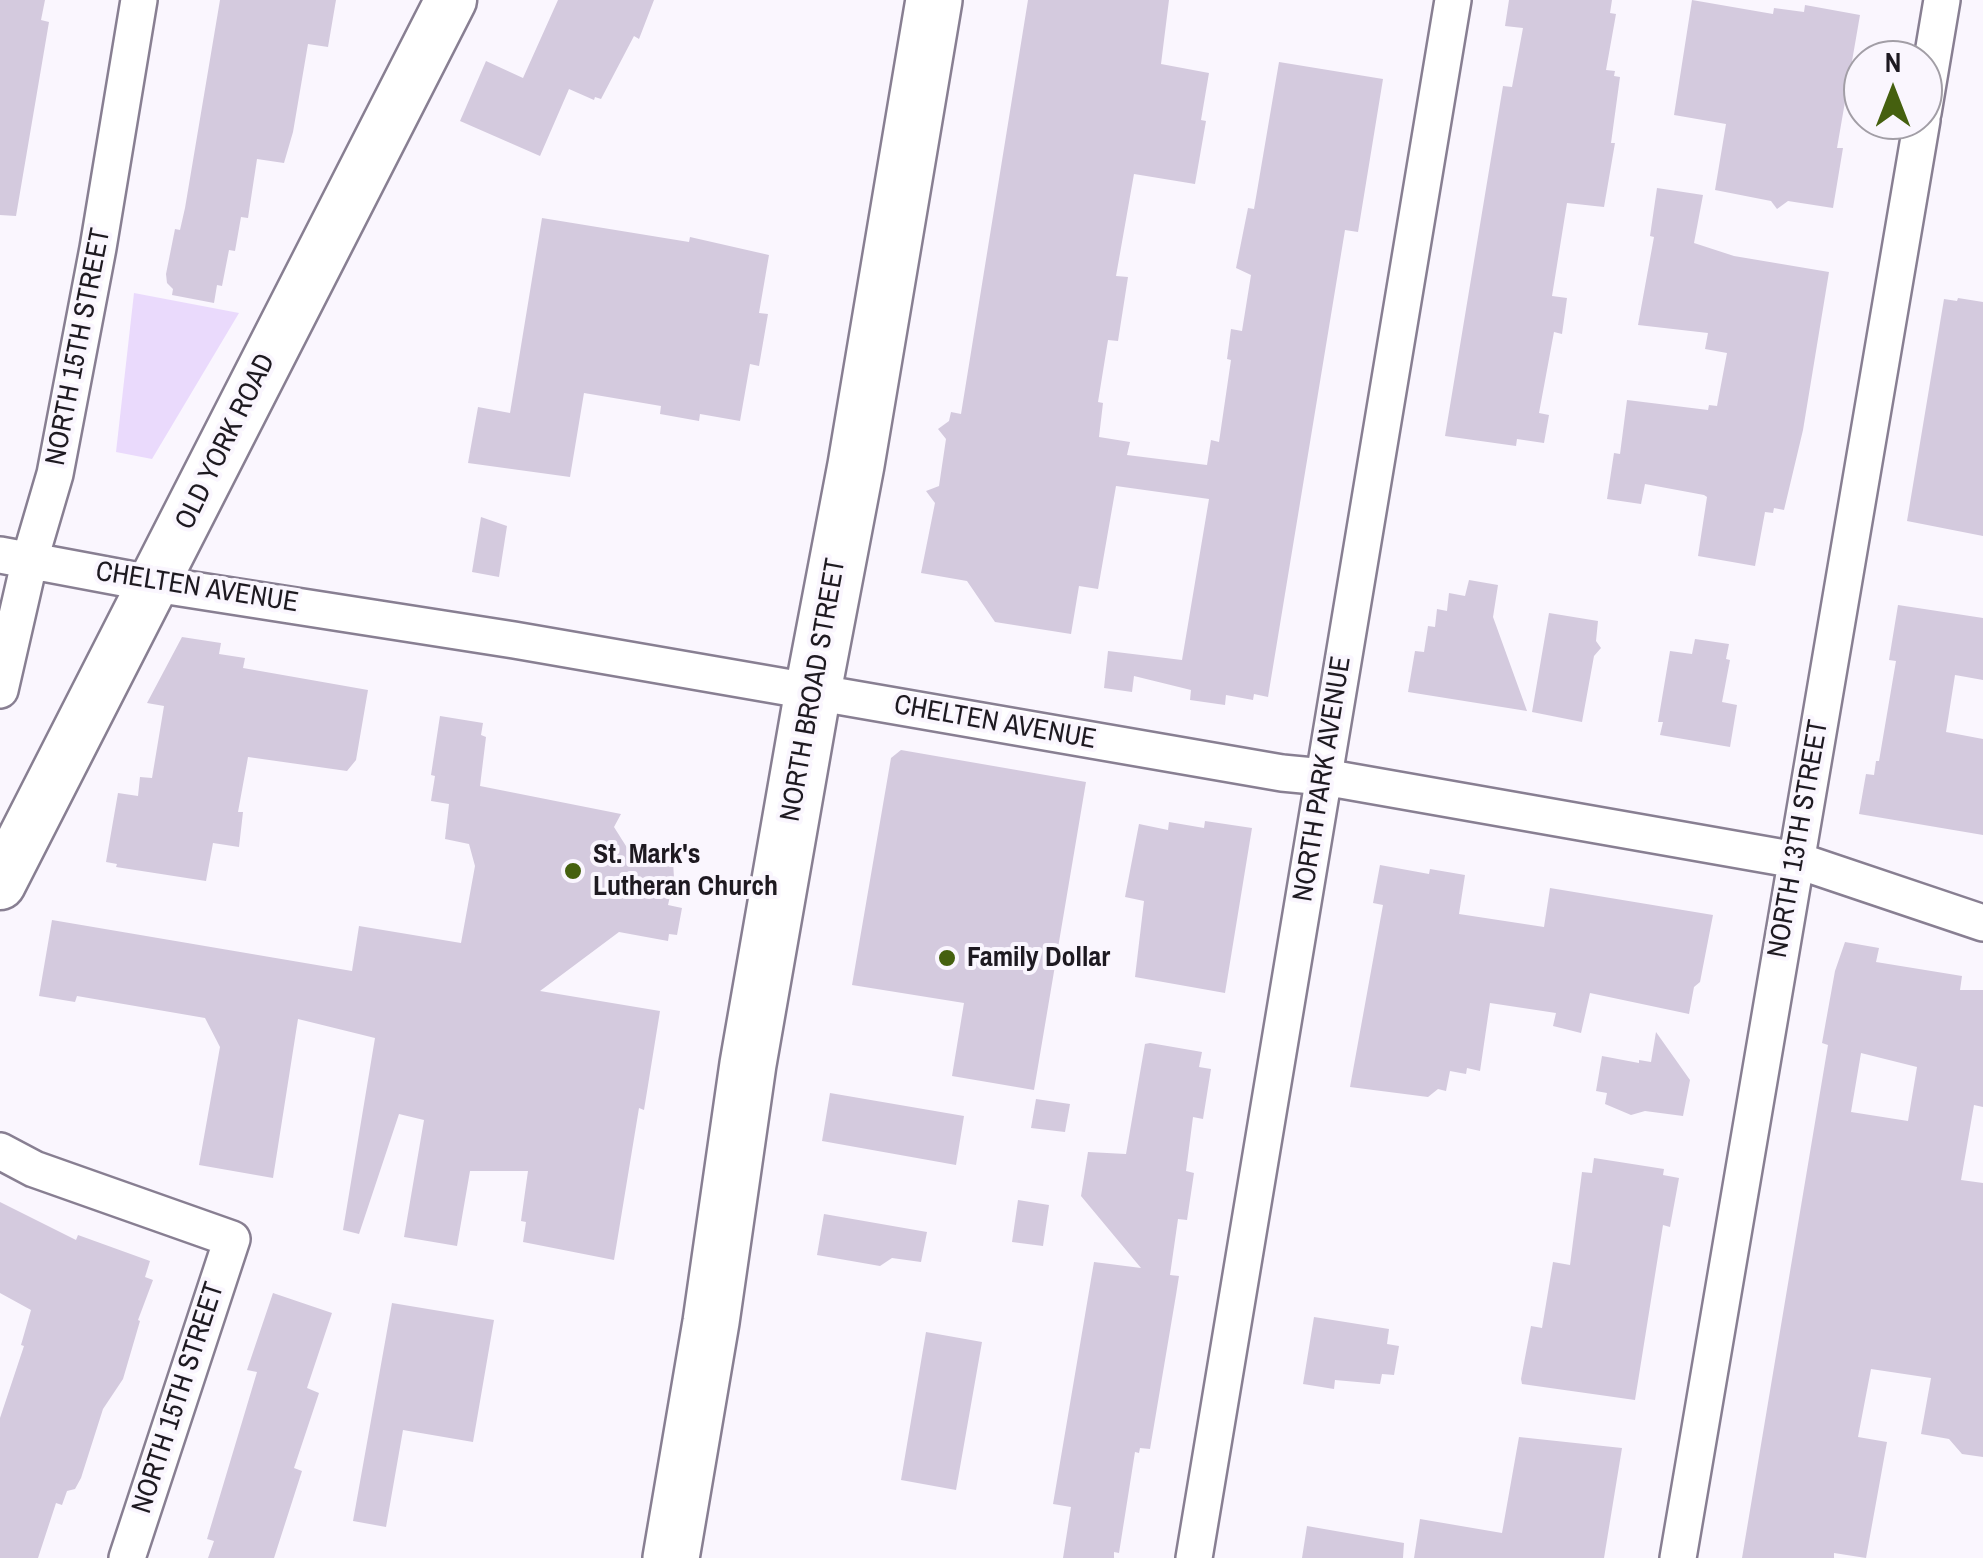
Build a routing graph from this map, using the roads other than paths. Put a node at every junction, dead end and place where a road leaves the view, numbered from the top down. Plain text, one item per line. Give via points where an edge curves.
1 (138, 0) edge
2 (451, 0) edge
3 (934, 0) edge
4 (1453, 0) edge
5 (1942, 0) edge
6 (1935, 40) edge
7 (1918, 140) edge
8 (15, 557) edge
9 (155, 584) junction
10 (0, 690) edge
11 (812, 691) junction
12 (1324, 776) junction
13 (1796, 860) junction
14 (0, 884) edge
15 (1983, 923) edge
16 (0, 1151) edge
17 (127, 1558) edge
18 (671, 1558) edge
19 (1194, 1558) edge
20 (1678, 1558) edge

1 - 8 street, NORTH 15TH STREET via 55,474
2 - 9 street, OLD YORK ROAD
3 - 11 main road, NORTH BROAD STREET
4 - 12 street, NORTH PARK AVENUE
5 - 6 street, NORTH 13TH STREET
7 - 13 street, NORTH 13TH STREET
8 - 9 street, CHELTEN AVENUE
8 - 10 street, NORTH 15TH STREET
9 - 11 street, CHELTEN AVENUE
9 - 14 street, OLD YORK ROAD
11 - 12 street, CHELTEN AVENUE
11 - 18 main road, NORTH BROAD STREET
12 - 13 street, CHELTEN AVENUE
12 - 19 street, NORTH PARK AVENUE
13 - 15 street, CHELTEN AVENUE
13 - 20 street, NORTH 13TH STREET
16 - 17 street, NORTH 15TH STREET via 232,1238

